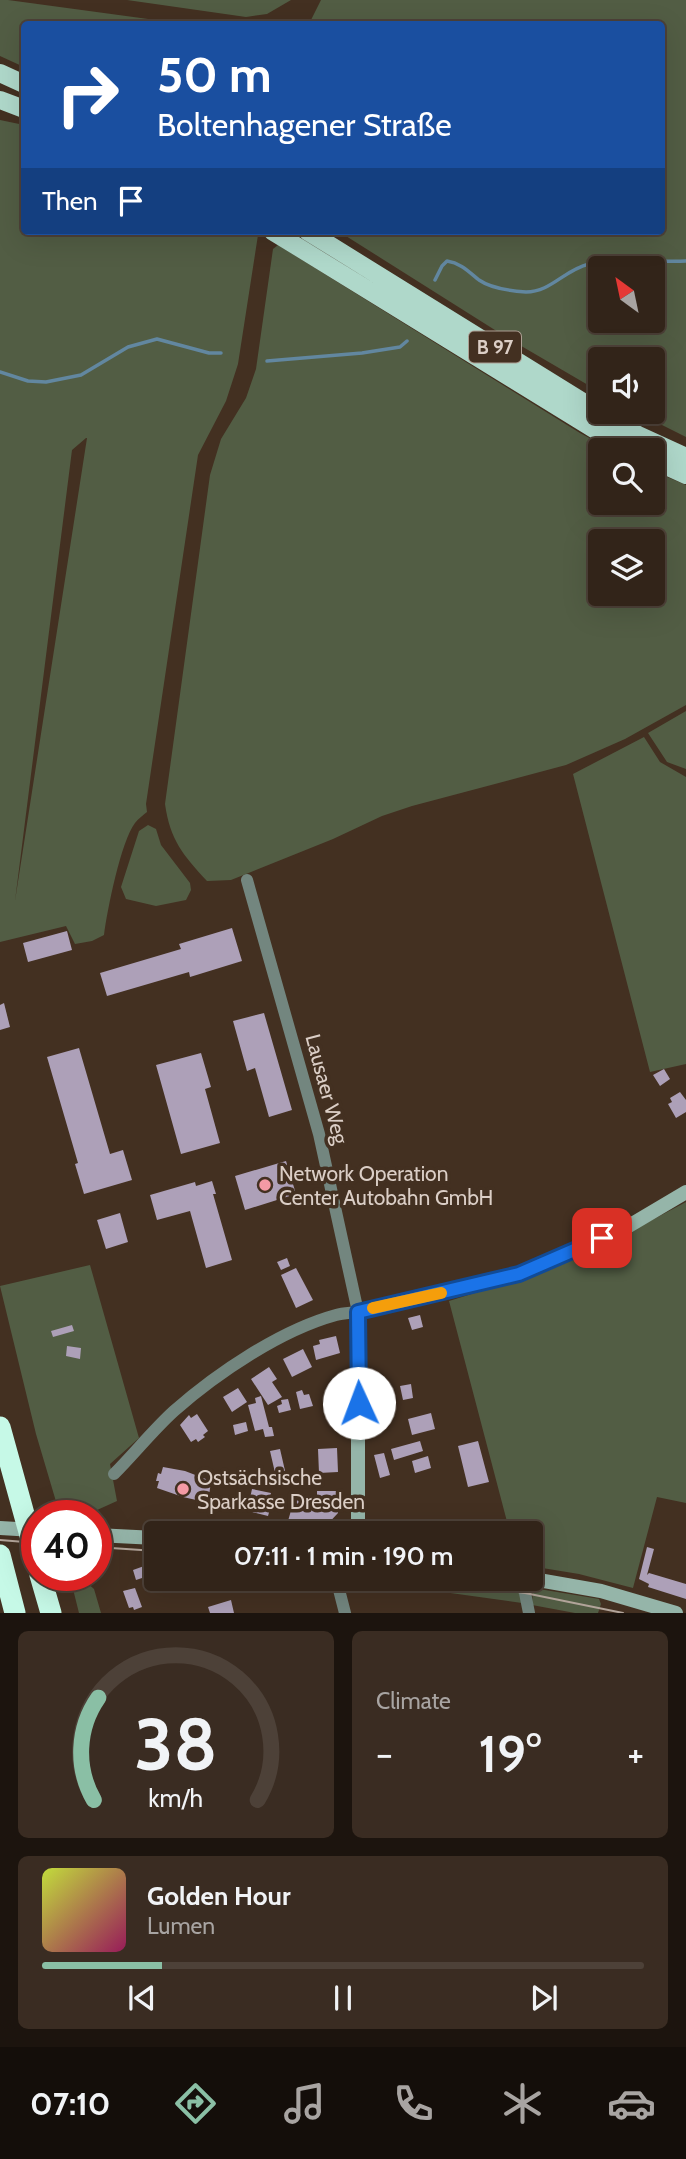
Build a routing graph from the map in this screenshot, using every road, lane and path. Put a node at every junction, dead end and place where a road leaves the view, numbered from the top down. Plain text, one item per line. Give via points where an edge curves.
1 (0, 73) edge
2 (21, 83) edge
3 (0, 100) edge
4 (21, 108) edge
5 (279, 235) edge
6 (313, 235) edge
7 (608, 438) edge
8 (686, 457) edge
9 (665, 465) edge
10 (686, 475) edge
11 (247, 880) dead end
12 (686, 1192) edge
13 (358, 1312) junction
14 (0, 1427) edge
15 (114, 1474) dead end
16 (21, 1503) edge
17 (358, 1521) edge
18 (0, 1528) edge
19 (21, 1530) edge
20 (112, 1536) edge
21 (144, 1537) edge
22 (0, 1555) edge
23 (543, 1581) edge
24 (45, 1591) edge
25 (339, 1591) edge
26 (525, 1591) edge
27 (15, 1613) edge
28 (51, 1613) edge
29 (345, 1613) edge
30 (529, 1613) edge
31 (676, 1613) edge

1 - 2 main road
3 - 4 main road
5 - 7 main road, B 97
6 - 8 main road, B 97 via 599,412
9 - 10 main road
11 - 13 street, Lausaer Weg via 319,1132
12 - 13 street via 627,1227 519,1274
13 - 15 street via 334,1315 301,1328 217,1378 173,1412
13 - 17 street
14 - 16 highway
18 - 19 street
20 - 21 street
22 - 27 highway
23 - 31 street via 601,1591
24 - 28 highway
25 - 29 street
26 - 30 street

